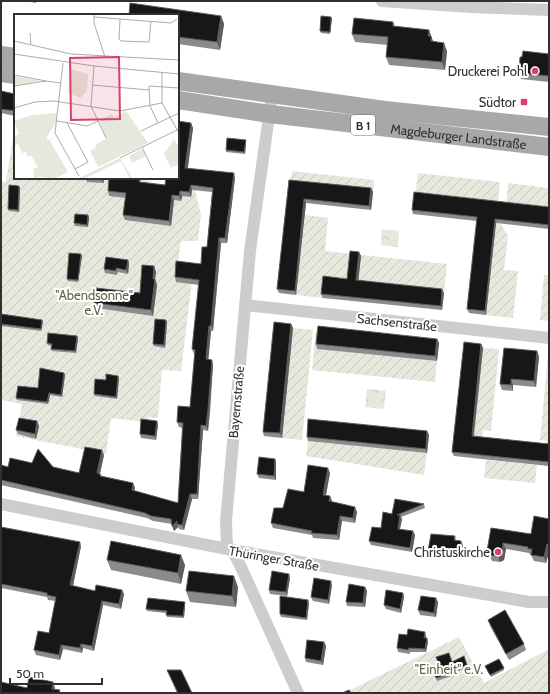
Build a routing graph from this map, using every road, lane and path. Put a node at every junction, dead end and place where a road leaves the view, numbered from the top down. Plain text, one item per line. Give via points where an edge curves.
1 (382, 1) edge
2 (388, 1) edge
3 (549, 10) edge
4 (1, 55) edge
5 (14, 57) edge
6 (1, 73) edge
7 (14, 75) edge
8 (179, 82) edge
9 (272, 95) junction
10 (179, 100) edge
11 (270, 114) junction
12 (549, 127) edge
13 (549, 147) edge
14 (245, 305) junction
15 (549, 338) edge
16 (1, 504) edge
17 (232, 550) junction
18 (549, 602) edge
19 (298, 693) edge

1 - 2 street
2 - 3 street
4 - 5 main road
6 - 7 main road
8 - 9 main road, Magdeburger Landstraße / B 1
9 - 11 street, Bayernstraße
9 - 12 main road, Magdeburger Landstraße / B 1
10 - 11 main road, Magdeburger Landstraße / B 1
11 - 13 main road, Magdeburger Landstraße / B 1
11 - 14 street, Bayernstraße via 250,251
14 - 15 street, Sachsenstraße
14 - 17 street, Bayernstraße via 226,520 227,546
16 - 17 street, Thüringer Straße
17 - 18 street, Thüringer Straße via 529,602
17 - 19 street, Bayernstraße

